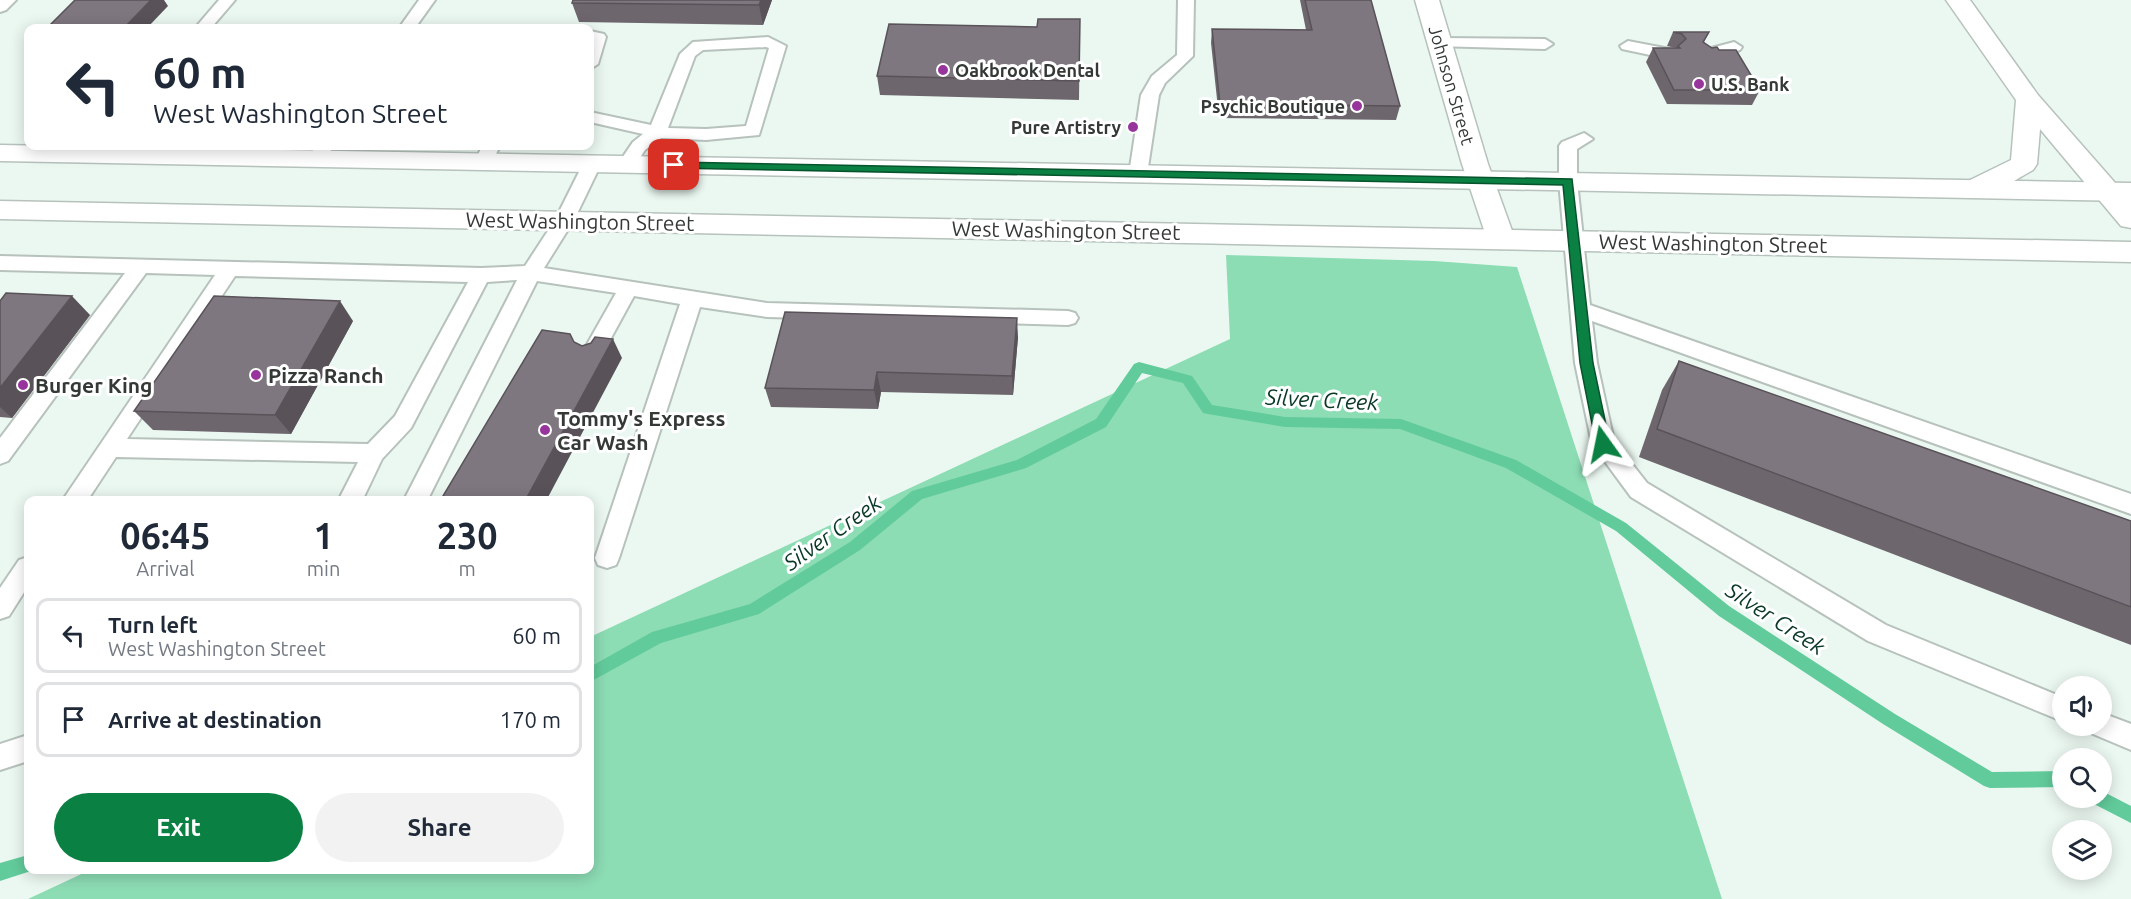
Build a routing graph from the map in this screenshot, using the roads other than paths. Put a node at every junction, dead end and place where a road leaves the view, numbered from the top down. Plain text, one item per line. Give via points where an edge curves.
1 (8, 0) edge
2 (227, 0) edge
3 (427, 0) edge
4 (1186, 0) edge
5 (1427, 0) edge
6 (1958, 0) edge
7 (0, 7) edge
8 (206, 24) edge
9 (411, 24) edge
10 (1440, 43) junction
11 (1545, 44) dead end
12 (1628, 46) dead end
13 (1734, 46) dead end
14 (1669, 54) edge
15 (1706, 55) edge
16 (2029, 100) junction
17 (594, 117) edge
18 (657, 132) junction
19 (1584, 140) dead end
20 (320, 152) edge
21 (0, 153) edge
22 (487, 154) edge
23 (592, 164) junction
24 (627, 164) junction
25 (1137, 174) junction
26 (1480, 180) junction
27 (1568, 182) junction
28 (1974, 189) junction
29 (2118, 192) edge
30 (0, 210) edge
31 (2131, 219) edge
32 (564, 220) junction
33 (1501, 238) junction
34 (1574, 240) junction
35 (2131, 252) edge
36 (0, 263) edge
37 (141, 266) junction
38 (231, 267) junction
39 (531, 273) junction
40 (481, 275) junction
41 (628, 289) junction
42 (692, 299) junction
43 (1581, 309) junction
44 (1068, 318) dead end
45 (592, 355) edge
46 (110, 448) junction
47 (373, 453) junction
48 (0, 454) edge
49 (77, 496) edge
50 (352, 496) edge
51 (418, 496) edge
52 (2131, 504) edge
53 (606, 558) dead end
54 (24, 573) edge
55 (0, 609) edge
56 (2052, 705) edge
57 (2112, 729) edge
58 (2131, 737) edge
59 (24, 749) edge
60 (0, 757) edge

1 - 7 lane
2 - 8 lane
3 - 9 lane
4 - 25 lane via 1185,56 1158,80 1150,95
5 - 10 main road, Johnson Street
6 - 16 main road
10 - 11 lane
10 - 26 main road, Johnson Street
12 - 14 lane
13 - 15 lane
16 - 28 main road via 2024,164
16 - 29 main road
17 - 18 lane
18 - 18 lane via 710,137 753,131 778,46 768,42 699,45 688,54
18 - 24 lane via 639,146
19 - 27 lane via 1568,146
20 - 21 main road
20 - 22 main road
22 - 23 main road
23 - 24 main road
23 - 32 lane
24 - 25 main road
25 - 26 main road
26 - 27 main road
26 - 33 main road, Johnson Street
27 - 28 main road
27 - 34 lane
28 - 29 main road
29 - 31 main road
30 - 32 main road, West Washington Street
32 - 33 main road, West Washington Street
32 - 39 lane
33 - 34 main road, West Washington Street
34 - 35 main road, West Washington Street
34 - 43 lane
36 - 37 lane
37 - 38 lane
37 - 48 lane
38 - 40 lane
38 - 46 lane
39 - 40 lane
39 - 41 lane
39 - 51 lane
40 - 47 lane via 403,422
41 - 42 lane
41 - 45 lane
42 - 44 lane via 767,310
42 - 53 lane
43 - 52 lane
43 - 56 lane via 1586,363 1603,444 1639,490 1876,633
46 - 47 lane
46 - 49 lane
47 - 50 lane
54 - 55 lane
57 - 58 lane
59 - 60 lane

